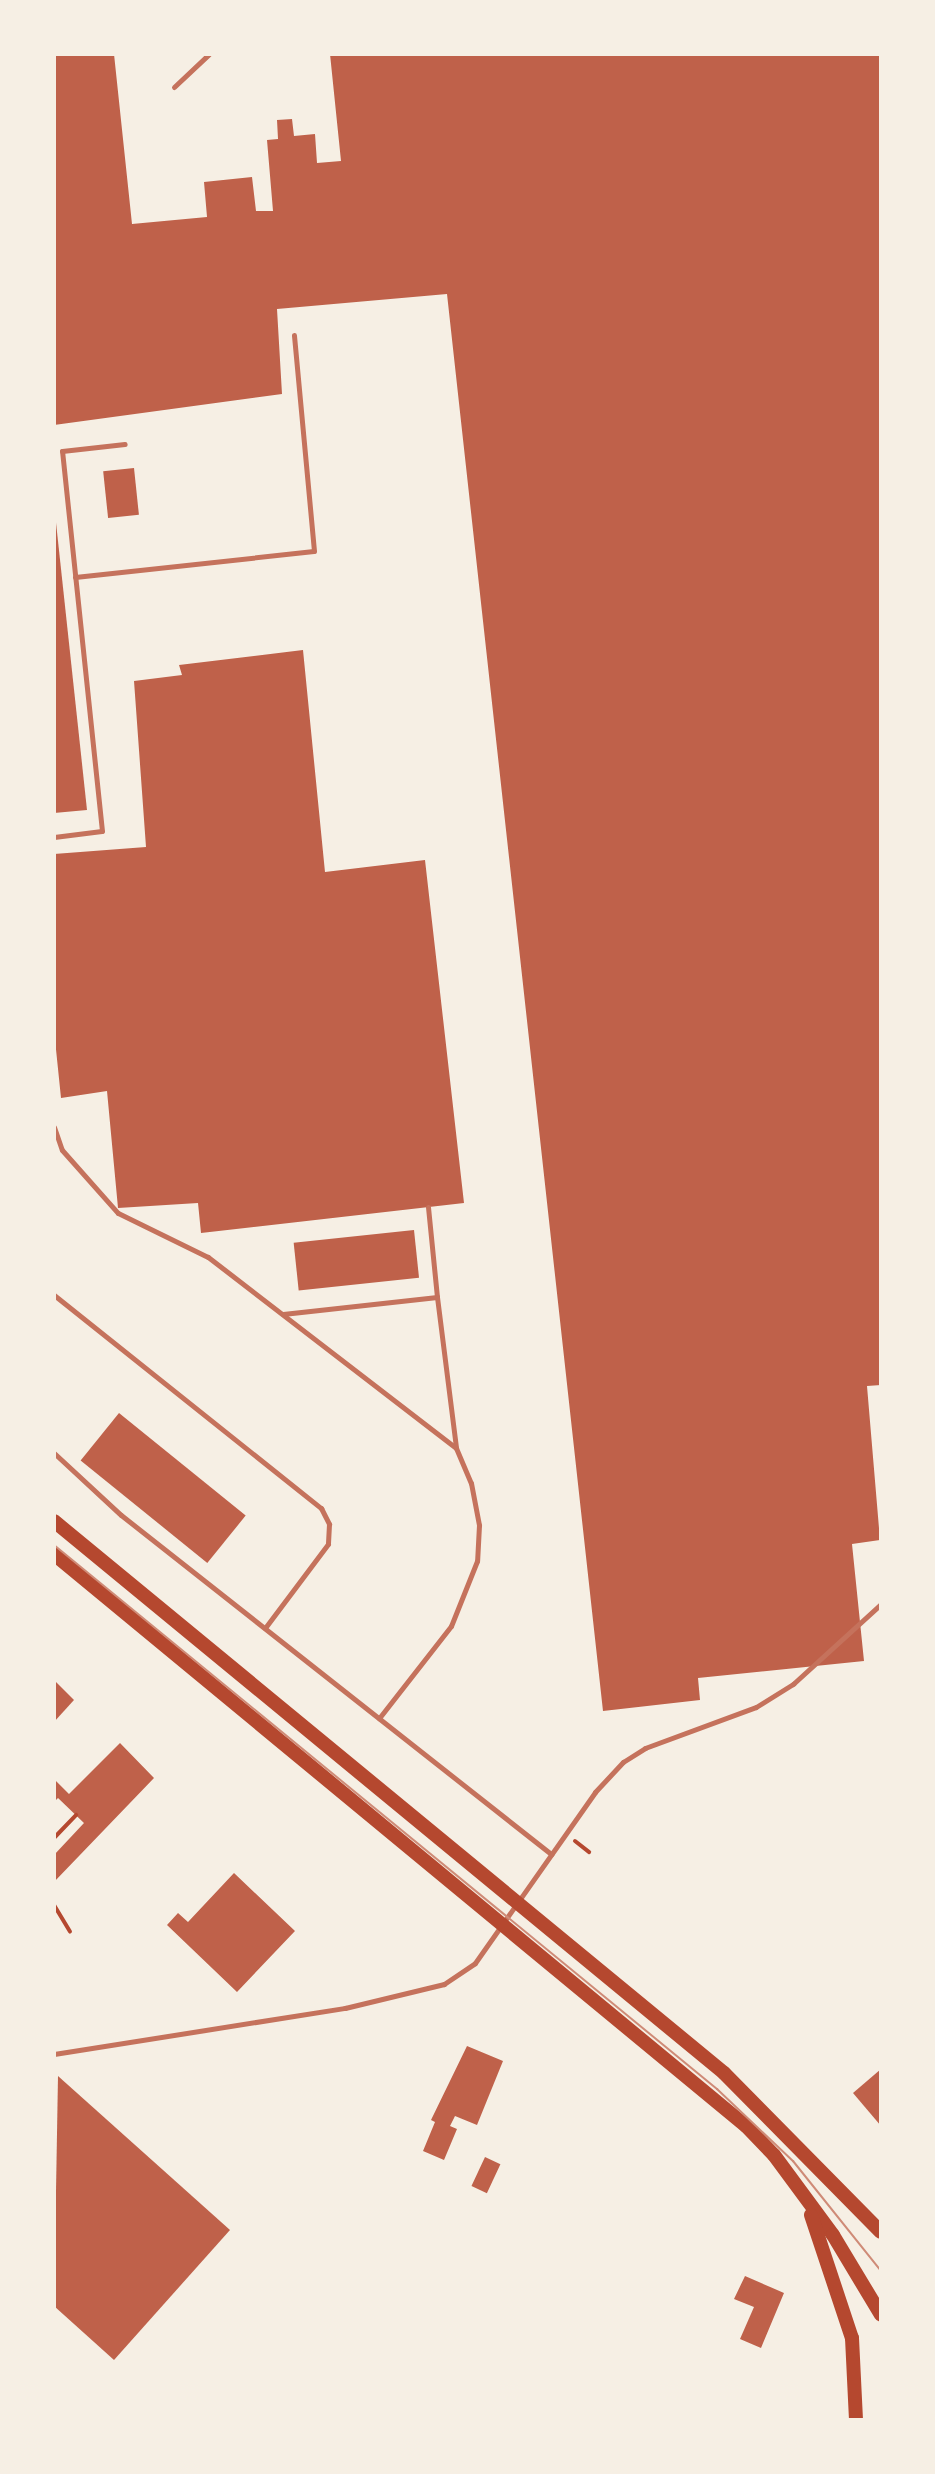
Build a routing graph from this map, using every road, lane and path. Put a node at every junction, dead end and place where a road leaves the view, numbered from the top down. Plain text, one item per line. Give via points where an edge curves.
1 (209, 54) edge
2 (174, 87) dead end
3 (294, 335) dead end
4 (125, 444) dead end
5 (75, 577) junction
6 (54, 837) edge
7 (54, 1127) edge
8 (428, 1207) dead end
9 (54, 1295) edge
10 (437, 1297) junction
11 (283, 1314) junction
12 (456, 1448) junction
13 (54, 1453) edge
14 (54, 1521) edge
15 (54, 1554) edge
16 (881, 1604) edge
17 (265, 1628) junction
18 (379, 1718) junction
19 (76, 1815) dead end
20 (54, 1838) edge
21 (551, 1854) junction
22 (54, 1905) edge
23 (70, 1932) dead end
24 (54, 2054) edge
25 (808, 2205) junction
26 (881, 2232) edge
27 (881, 2315) edge
28 (856, 2420) edge

1 - 2 lane
3 - 5 lane via 314,551
4 - 5 lane via 62,451
5 - 6 lane via 102,831
7 - 11 lane via 62,1150 118,1213 208,1257
8 - 10 lane
9 - 17 lane via 321,1508 329,1524 328,1544
10 - 11 lane
10 - 12 lane
11 - 12 lane
12 - 18 lane via 471,1483 479,1525 477,1561 451,1626
13 - 17 lane via 121,1515
14 - 26 main road via 724,2073
15 - 25 main road via 714,2097 774,2155
16 - 21 lane via 793,1684 756,1707 645,1748 623,1762
17 - 18 lane
18 - 21 lane
19 - 20 path
21 - 24 lane via 475,1963 444,1984 345,2008
22 - 23 path
25 - 27 main road via 833,2235
25 - 28 main road via 852,2338

